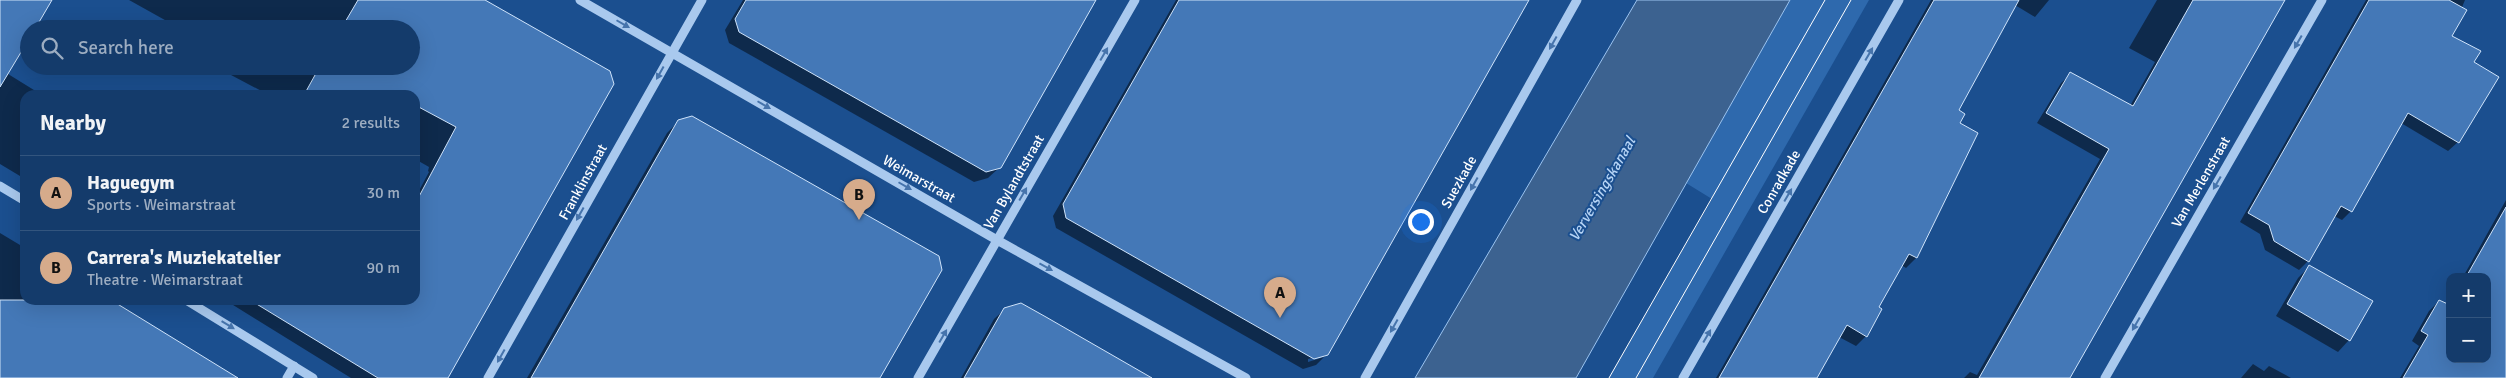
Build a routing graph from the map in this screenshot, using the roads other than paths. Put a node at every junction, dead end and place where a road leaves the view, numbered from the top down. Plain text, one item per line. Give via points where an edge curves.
1 (580, 0) edge
2 (702, 0) edge
3 (1135, 0) edge
4 (1576, 0) edge
5 (1900, 0) edge
6 (2322, 0) edge
7 (671, 52) junction
8 (0, 186) edge
9 (20, 198) edge
10 (997, 240) junction
11 (194, 305) edge
12 (294, 366) junction
13 (287, 378) edge
14 (313, 378) edge
15 (488, 378) edge
16 (918, 378) edge
17 (1246, 378) edge
18 (1365, 378) edge
19 (1683, 378) edge
20 (2105, 378) edge

1 -> 7 street, Weimarstraat
2 - 7 street, Franklinstraat
10 -> 3 street, Van Bylandtstraat
4 -> 18 street, Suezkade
19 -> 5 street, Conradkade
6 -> 20 street, Van Merlenstraat
7 -> 10 street, Weimarstraat
7 -> 15 street, Franklinstraat
8 - 9 street
16 -> 10 street, Van Bylandtstraat
10 -> 17 street, Weimarstraat
11 -> 12 street
12 - 13 street
12 - 14 street

